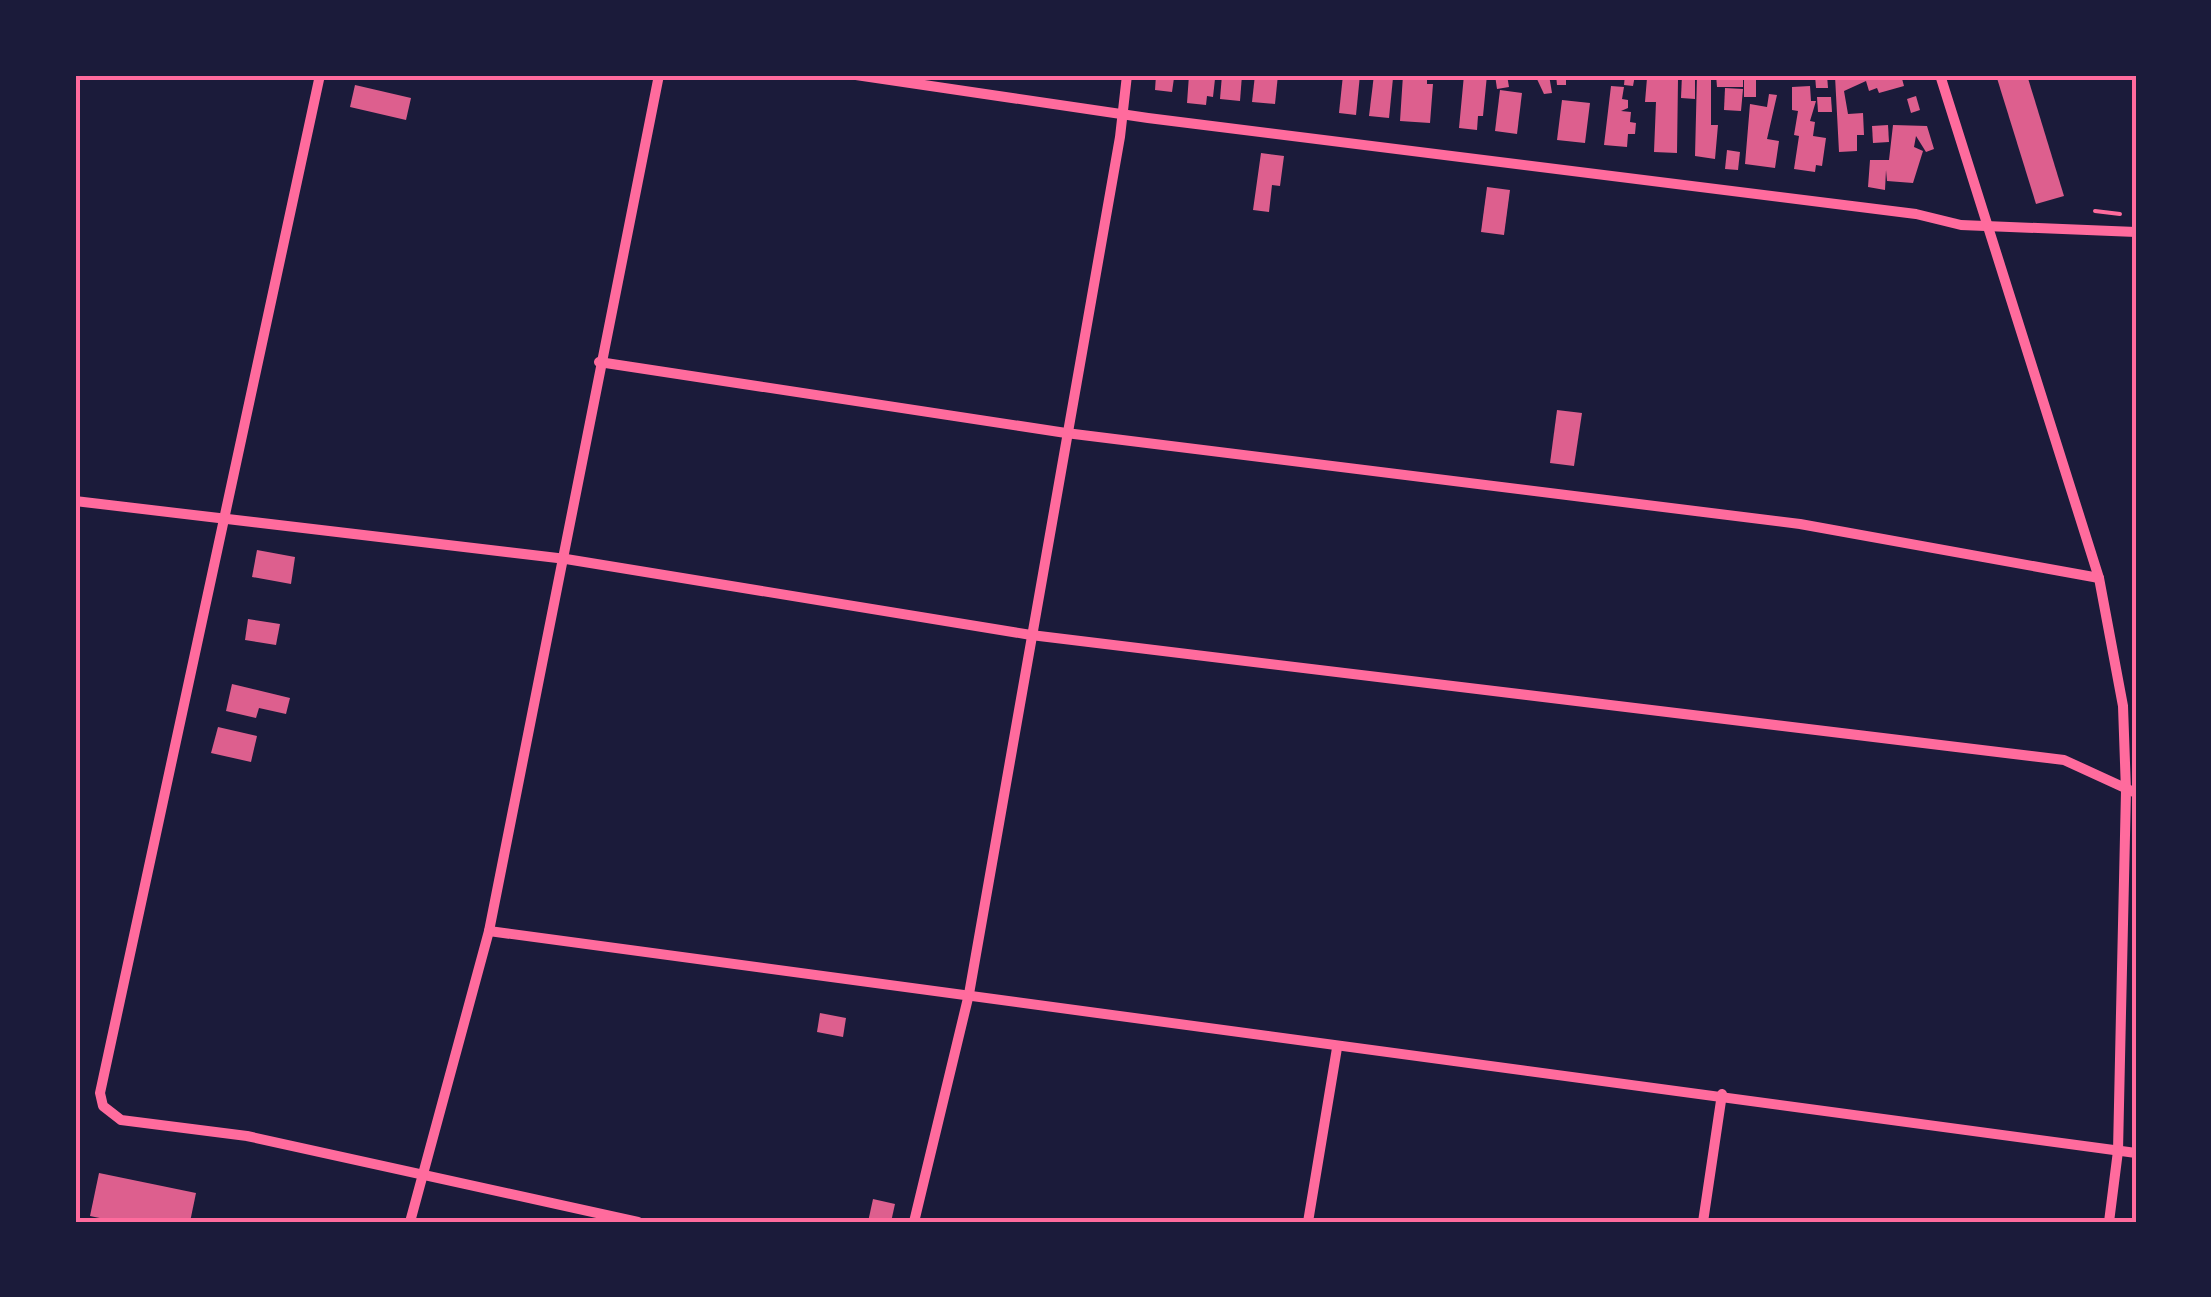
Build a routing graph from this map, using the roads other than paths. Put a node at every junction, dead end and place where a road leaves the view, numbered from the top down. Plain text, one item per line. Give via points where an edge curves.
1 (320, 75) edge
2 (659, 75) edge
3 (856, 75) edge
4 (1127, 75) edge
5 (1940, 75) edge
6 (1123, 114) junction
7 (1986, 226) junction
8 (2136, 232) edge
9 (599, 362) junction
10 (1066, 433) junction
11 (75, 502) edge
12 (228, 521) junction
13 (566, 559) junction
14 (2099, 578) junction
15 (1031, 635) junction
16 (2131, 792) edge
17 (489, 932) junction
18 (969, 994) junction
19 (1338, 1048) junction
20 (1722, 1094) junction
21 (2118, 1151) junction
22 (2136, 1153) edge
23 (424, 1174) junction
24 (410, 1222) edge
25 (638, 1222) edge
26 (914, 1222) edge
27 (1308, 1222) edge
28 (1704, 1222) edge
29 (2108, 1222) edge

1 - 12 street
2 - 9 street
3 - 6 street
4 - 6 street
5 - 7 street
6 - 7 street
6 - 10 street
7 - 8 street
7 - 14 street
9 - 10 street
9 - 13 street
10 - 14 street via 1800,524
10 - 15 street
11 - 12 street
12 - 13 street
12 - 23 street via 100,1093 103,1106 121,1120 247,1136
13 - 15 street
13 - 17 street
14 - 16 street
15 - 16 street via 2064,760
15 - 18 street
16 - 21 street
17 - 18 street
17 - 23 street
18 - 19 street
18 - 26 street
19 - 20 street
19 - 27 street
20 - 21 street
20 - 28 street
21 - 22 street
21 - 29 street
23 - 24 street
23 - 25 street

